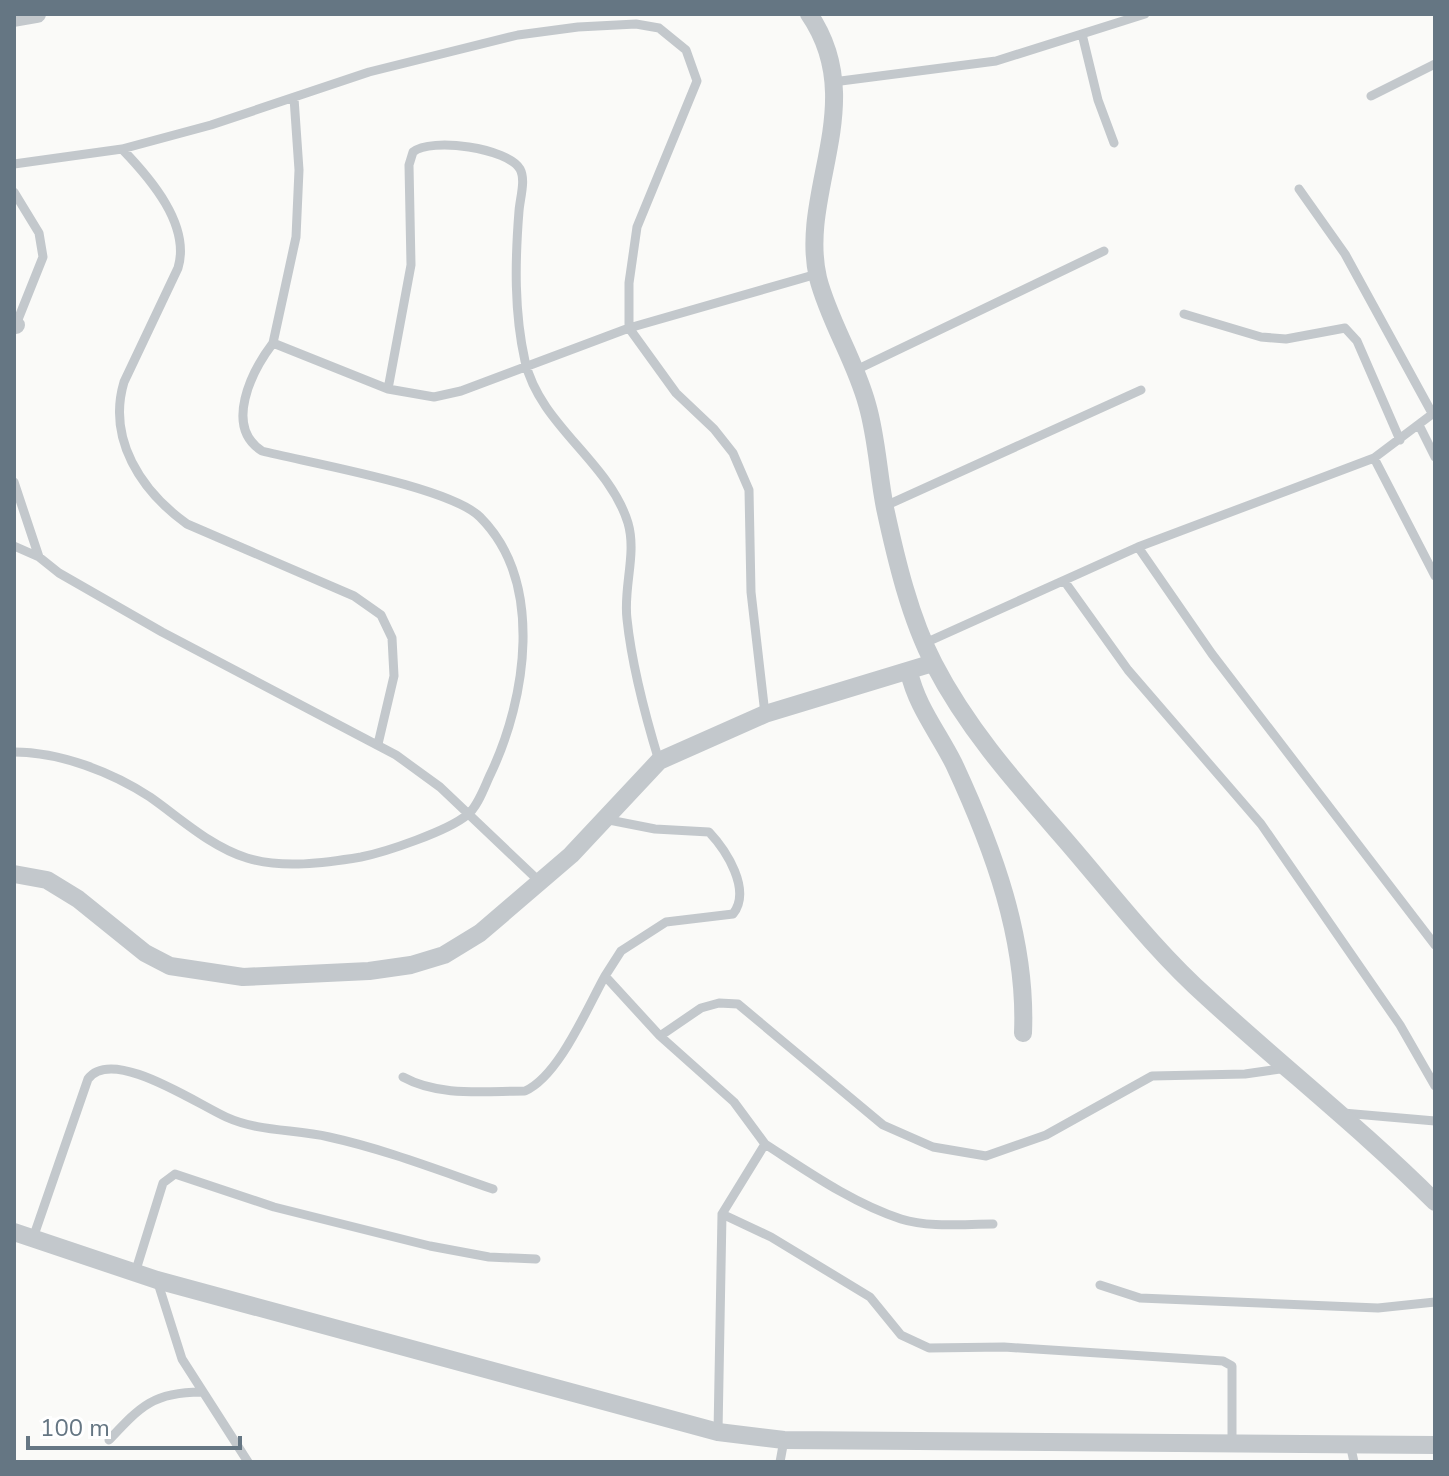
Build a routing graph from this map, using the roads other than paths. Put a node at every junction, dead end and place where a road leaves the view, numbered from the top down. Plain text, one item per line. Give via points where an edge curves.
1 (37, 14) edge
2 (809, 14) edge
3 (1145, 14) edge
4 (14, 18) edge
5 (1082, 34) junction
6 (1435, 64) edge
7 (833, 82) junction
8 (1371, 96) dead end
9 (294, 98) junction
10 (1114, 143) dead end
11 (122, 149) junction
12 (14, 164) edge
13 (1299, 189) dead end
14 (14, 192) edge
15 (1104, 251) dead end
16 (817, 274) junction
17 (1184, 314) dead end
18 (15, 326) edge
19 (629, 328) junction
20 (273, 343) junction
21 (526, 365) junction
22 (856, 370) junction
23 (388, 389) junction
24 (1141, 390) dead end
25 (1434, 413) edge
26 (1419, 425) junction
27 (1400, 440) junction
28 (1435, 457) edge
29 (1374, 458) junction
30 (14, 482) edge
31 (885, 506) junction
32 (14, 546) edge
33 (1138, 547) junction
34 (39, 557) junction
35 (1435, 576) edge
36 (1065, 582) junction
37 (925, 643) junction
38 (933, 663) junction
39 (909, 672) junction
40 (765, 714) junction
41 (378, 744) junction
42 (14, 752) edge
43 (659, 761) junction
44 (468, 815) junction
45 (604, 819) junction
46 (14, 874) edge
47 (540, 882) junction
48 (1435, 945) edge
49 (605, 976) junction
50 (1023, 1033) dead end
51 (660, 1036) junction
52 (1290, 1068) junction
53 (403, 1077) dead end
54 (1435, 1086) edge
55 (1342, 1112) junction
56 (1435, 1121) edge
57 (765, 1144) junction
58 (493, 1189) dead end
59 (1435, 1202) edge
60 (722, 1214) junction
61 (993, 1224) dead end
62 (14, 1232) edge
63 (33, 1238) junction
64 (536, 1259) dead end
65 (135, 1273) junction
66 (157, 1280) junction
67 (1100, 1285) dead end
68 (1435, 1302) edge
69 (201, 1392) junction
70 (718, 1432) junction
71 (109, 1440) dead end
72 (784, 1440) junction
73 (1232, 1444) junction
74 (1435, 1445) edge
75 (1352, 1453) edge
76 (248, 1462) edge
77 (780, 1462) edge

1 - 4 street
2 - 7 street via 822,37
3 - 5 lane
5 - 7 lane via 996,61
5 - 10 lane
6 - 8 lane
7 - 16 street via 834,125 817,230
9 - 11 lane
9 - 19 lane via 369,72 518,35 636,24 659,28 691,58 697,81 637,227
9 - 20 lane via 296,237
11 - 12 lane
11 - 41 lane via 166,205 182,250 118,400 119,431 129,457 145,485 187,524 354,596 381,615 392,638 394,676
13 - 25 lane via 1345,254
14 - 18 lane via 39,233 43,257
15 - 22 lane
16 - 19 lane
16 - 22 street
17 - 27 lane via 1261,337 1286,339 1345,328 1357,341
19 - 21 lane
19 - 40 lane via 676,393 733,453 749,490 751,592
20 - 23 lane
20 - 44 lane via 241,416 252,445 462,503 480,516 510,564 522,617 519,682 503,746
21 - 23 lane via 434,397
21 - 23 lane via 516,272 520,169 506,157 457,145 426,145 413,152 409,165 411,265
21 - 43 lane via 539,396 621,505 631,537 627,618
22 - 31 street via 877,444
24 - 31 lane
25 - 26 lane
26 - 27 lane
26 - 28 lane
27 - 29 lane
29 - 33 lane
29 - 35 lane
30 - 34 lane
31 - 37 street
32 - 34 lane
33 - 36 lane
33 - 48 lane via 1212,654
34 - 41 lane via 84,589
36 - 37 lane
36 - 54 lane via 1128,670 1261,824 1400,1025
37 - 38 street
38 - 39 street
38 - 52 street via 987,749 1141,932 1207,998
39 - 40 street
39 - 50 street via 920,707 944,744 984,829 1007,898 1025,997
40 - 43 street
41 - 44 lane via 440,787
42 - 44 lane via 42,754 102,773 147,795 234,852 277,864 361,856 414,841
43 - 45 street
44 - 47 lane
45 - 47 street
45 - 49 lane via 709,832 731,862 740,900 729,916 666,922 621,951
46 - 47 street via 47,880 170,966 243,977 369,971 444,955 480,933
49 - 51 lane
49 - 53 lane via 535,1086 525,1091 458,1091
51 - 52 lane via 701,1008 738,1004 883,1125 933,1147 986,1156 1046,1135 1152,1076
51 - 57 lane via 734,1102
52 - 55 street
55 - 56 lane
55 - 59 street
57 - 60 lane
57 - 61 lane via 901,1219
58 - 63 lane via 362,1145 247,1125 147,1078 109,1067 88,1079
60 - 70 lane
60 - 73 lane via 870,1297 901,1335 929,1348 1004,1347 1223,1361 1232,1366 1235,1377
62 - 63 street
63 - 65 street
64 - 65 lane via 430,1246 274,1207 174,1174 164,1180 157,1197
65 - 66 street
66 - 69 lane via 182,1359
66 - 70 street
67 - 68 lane via 1140,1298 1378,1308
69 - 71 lane via 155,1398
69 - 76 lane
70 - 72 street
72 - 73 street
72 - 77 lane
73 - 75 street
74 - 75 street

